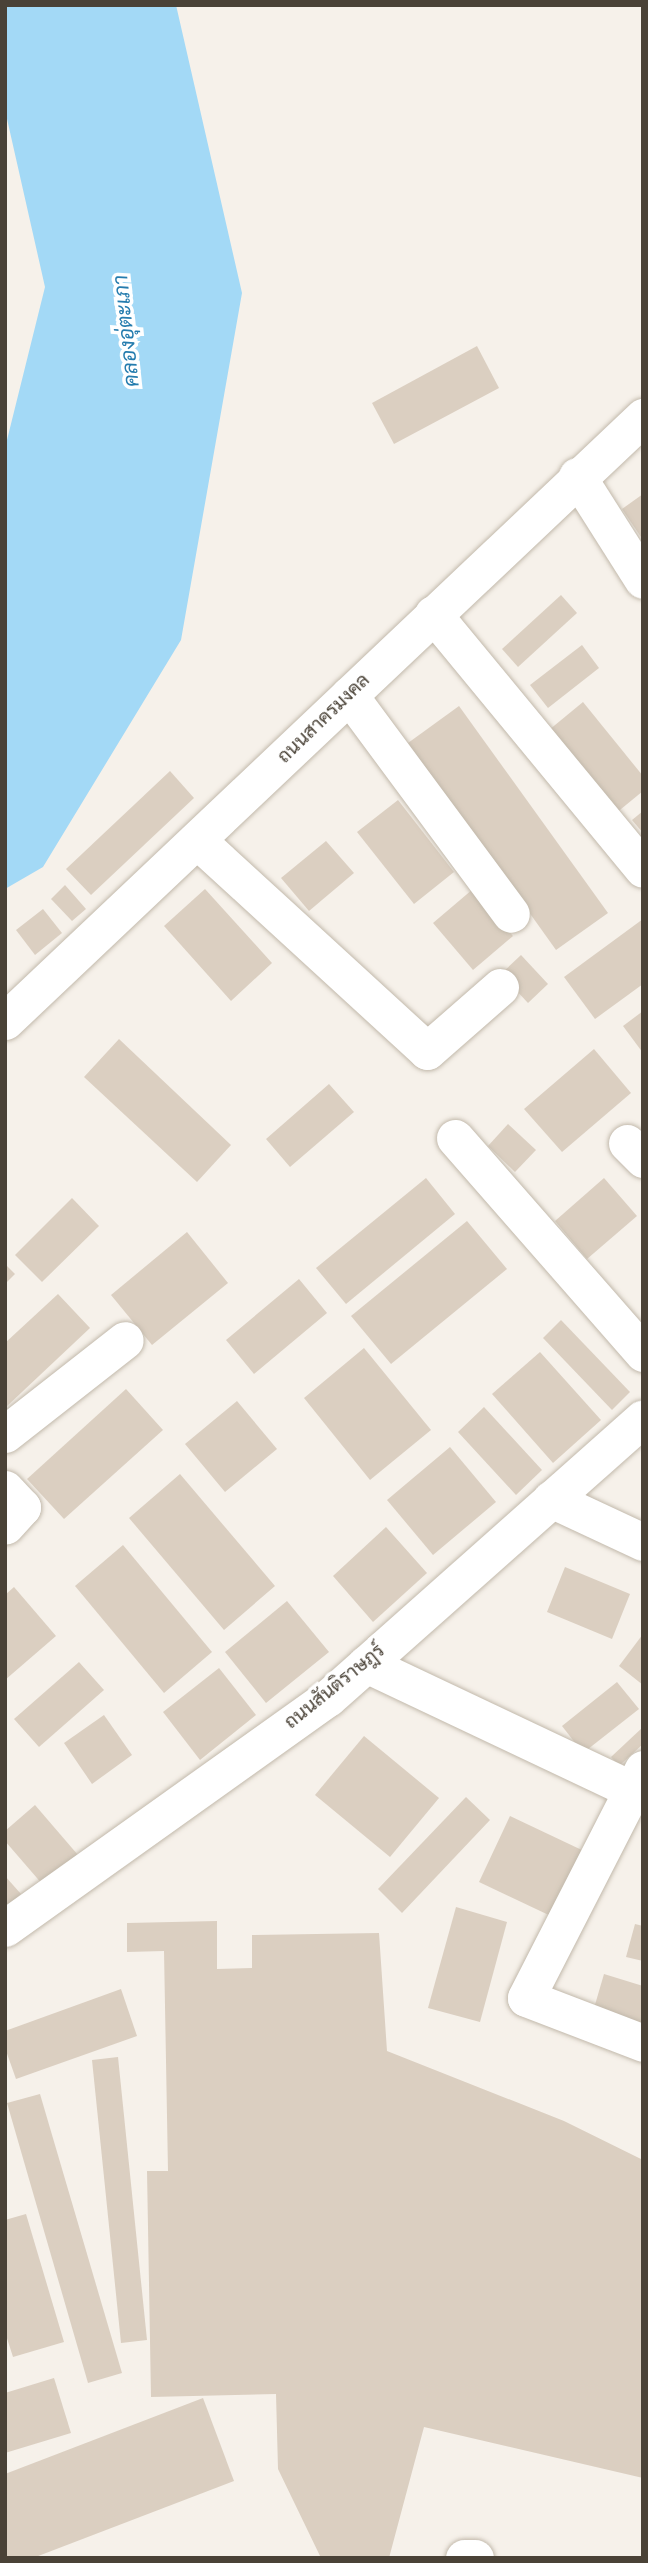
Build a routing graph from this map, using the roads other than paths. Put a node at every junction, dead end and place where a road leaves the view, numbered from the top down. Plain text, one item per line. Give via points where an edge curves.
1 (643, 417) edge
2 (577, 476) junction
3 (643, 580) edge
4 (433, 614) junction
5 (349, 695) junction
6 (197, 840) junction
7 (643, 869) edge
8 (511, 914) dead end
9 (500, 986) dead end
10 (5, 1021) edge
11 (455, 1138) dead end
12 (125, 1340) dead end
13 (643, 1353) edge
14 (643, 1418) edge
15 (5, 1434) edge
16 (5, 1489) edge
17 (551, 1499) junction
18 (5, 1526) edge
19 (643, 1542) edge
20 (366, 1664) junction
21 (639, 1785) edge
22 (5, 1928) edge
23 (643, 2043) edge

1 - 2 street, ถนนสาครมงคล
2 - 3 street
2 - 4 street, ถนนสาครมงคล
4 - 5 street, ถนนสาครมงคล
4 - 7 street
5 - 6 street, ถนนสาครมงคล
5 - 8 street
6 - 9 street via 427,1051
6 - 10 street, ถนนสาครมงคล
11 - 13 street
12 - 15 street
14 - 17 street, ถนนสันติราษฎร์
16 - 18 street via 22,1507
17 - 19 street
17 - 20 street, ถนนสันติราษฎร์
20 - 21 street
20 - 22 street, ถนนสันติราษฎร์ via 328,1698
21 - 23 street via 526,1998

